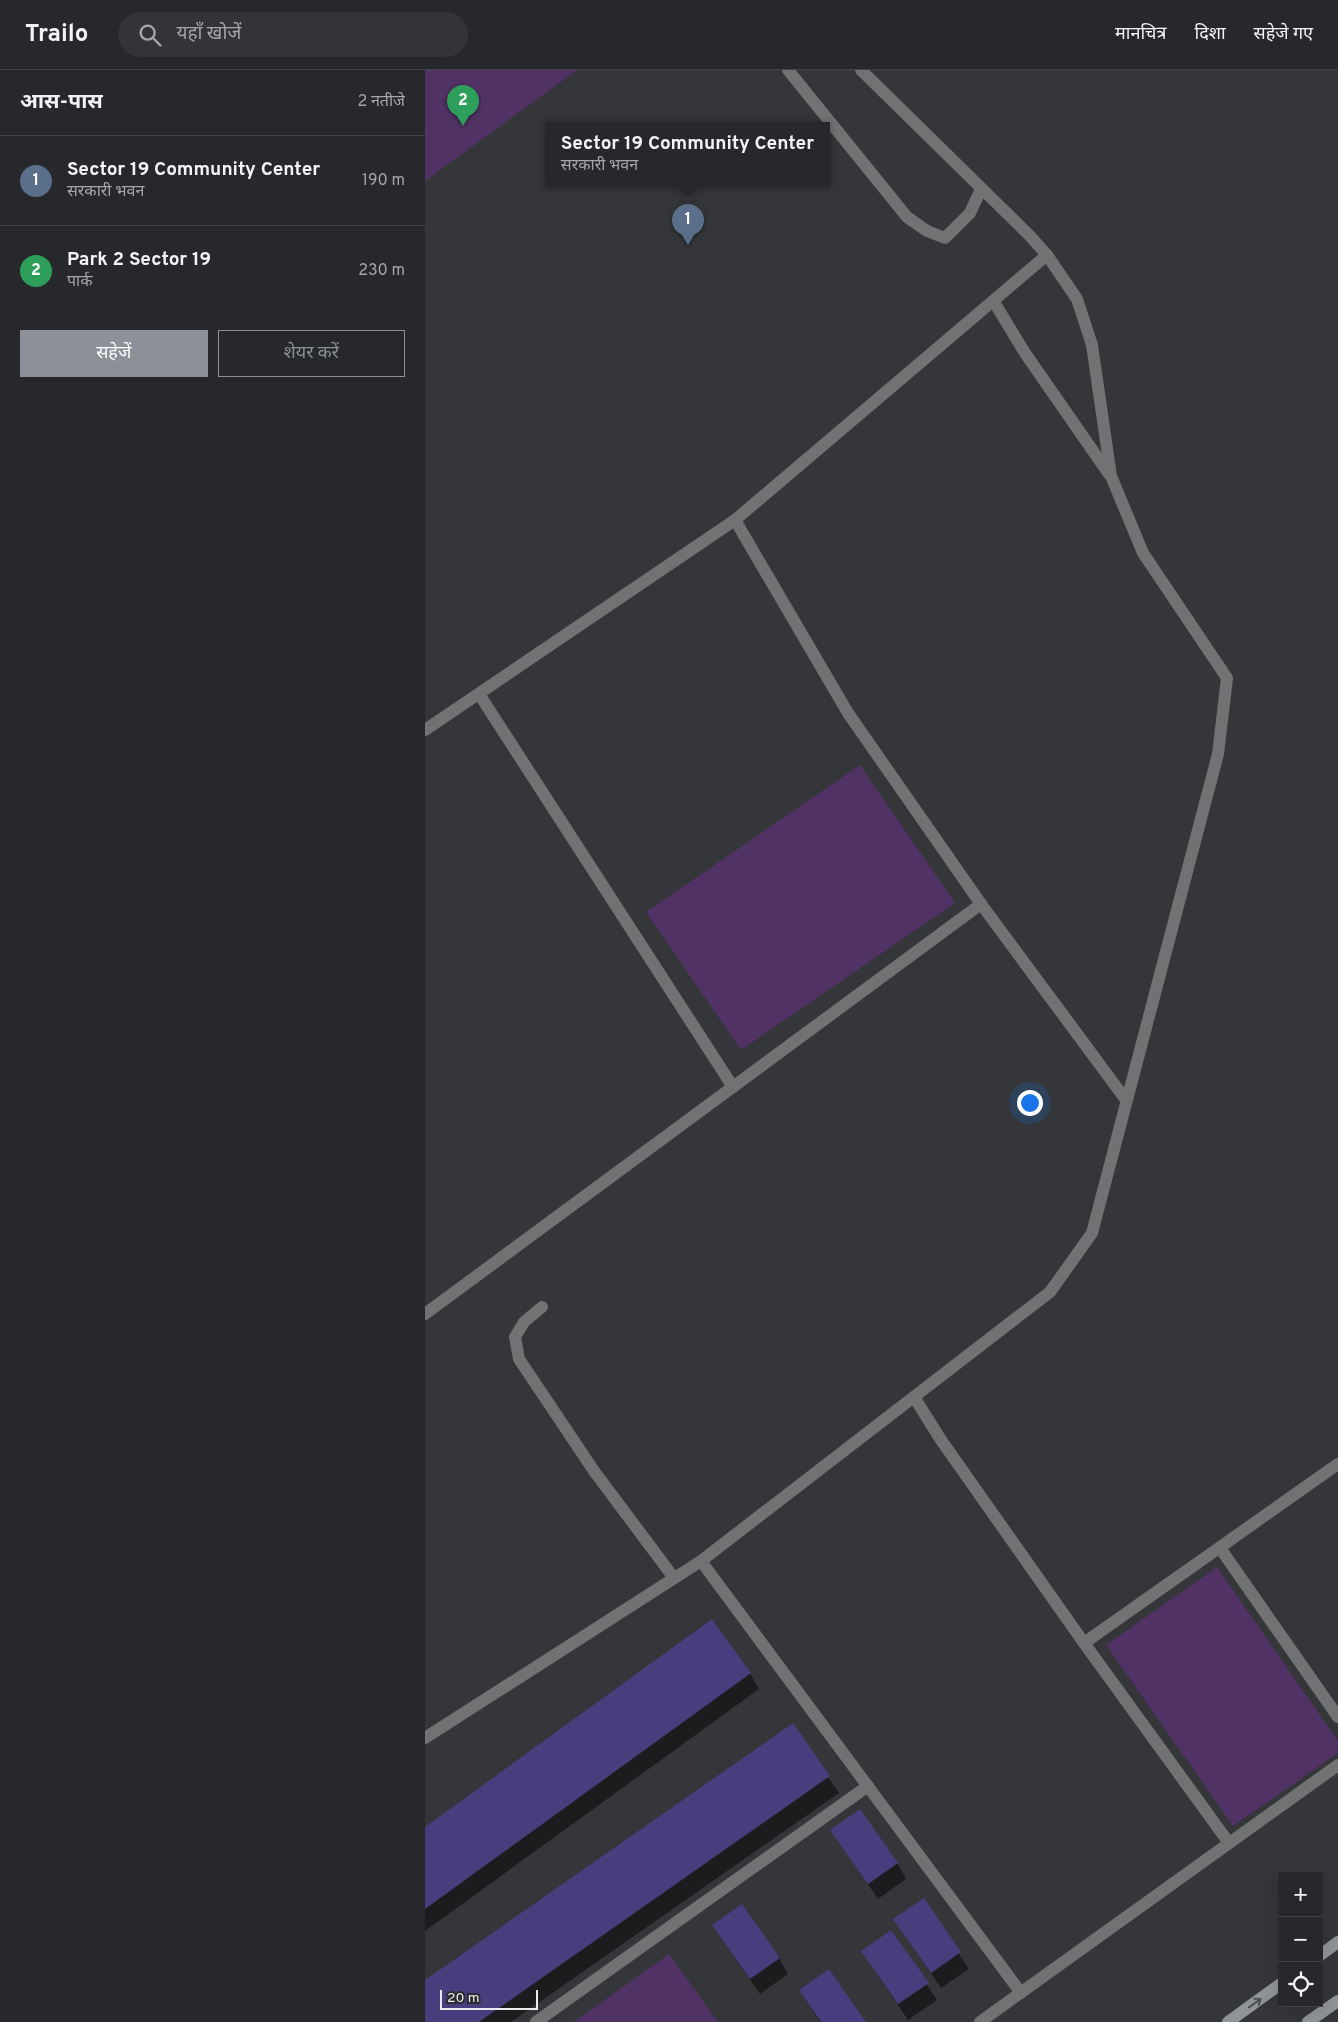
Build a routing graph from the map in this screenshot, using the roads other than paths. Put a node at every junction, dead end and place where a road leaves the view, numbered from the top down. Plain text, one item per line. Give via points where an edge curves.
1 (788, 70) edge
2 (861, 70) edge
3 (981, 188) junction
4 (1047, 255) junction
5 (994, 302) junction
6 (1111, 476) junction
7 (735, 520) junction
8 (479, 694) junction
9 (425, 730) edge
10 (981, 904) junction
11 (733, 1087) junction
12 (1126, 1100) junction
13 (542, 1307) dead end
14 (425, 1314) edge
15 (914, 1397) junction
16 (1338, 1464) edge
17 (1220, 1548) junction
18 (701, 1561) junction
19 (675, 1578) junction
20 (1084, 1643) junction
21 (1338, 1717) edge
22 (425, 1738) edge
23 (1338, 1765) edge
24 (868, 1786) junction
25 (1229, 1843) junction
26 (1338, 1942) edge
27 (1323, 1953) edge
28 (1278, 1986) edge
29 (1021, 1993) junction
30 (1338, 2001) edge
31 (535, 2022) edge
32 (980, 2022) edge
33 (1228, 2022) edge
34 (1308, 2022) edge

1 - 3 street via 907,217 927,231 945,238 970,213
2 - 3 street
3 - 4 street
4 - 5 street
4 - 6 street via 1077,299 1092,345
5 - 6 street via 1025,353
5 - 7 street
6 - 12 street via 1143,553 1227,678 1218,754
7 - 8 street
7 - 10 street via 848,713
8 - 9 street
8 - 11 street
10 - 11 street
10 - 12 street
11 - 14 street
12 - 15 street via 1092,1233 1055,1285
13 - 19 street via 524,1322 515,1337 519,1360 594,1471
15 - 18 street
15 - 20 street
16 - 17 street
17 - 20 street
17 - 21 street
18 - 19 street
18 - 24 street
19 - 22 street
20 - 25 street
23 - 25 street
24 - 29 street
24 - 31 street
25 - 29 street
26 - 27 main road
33 -> 28 main road
29 - 32 street
30 - 34 main road

